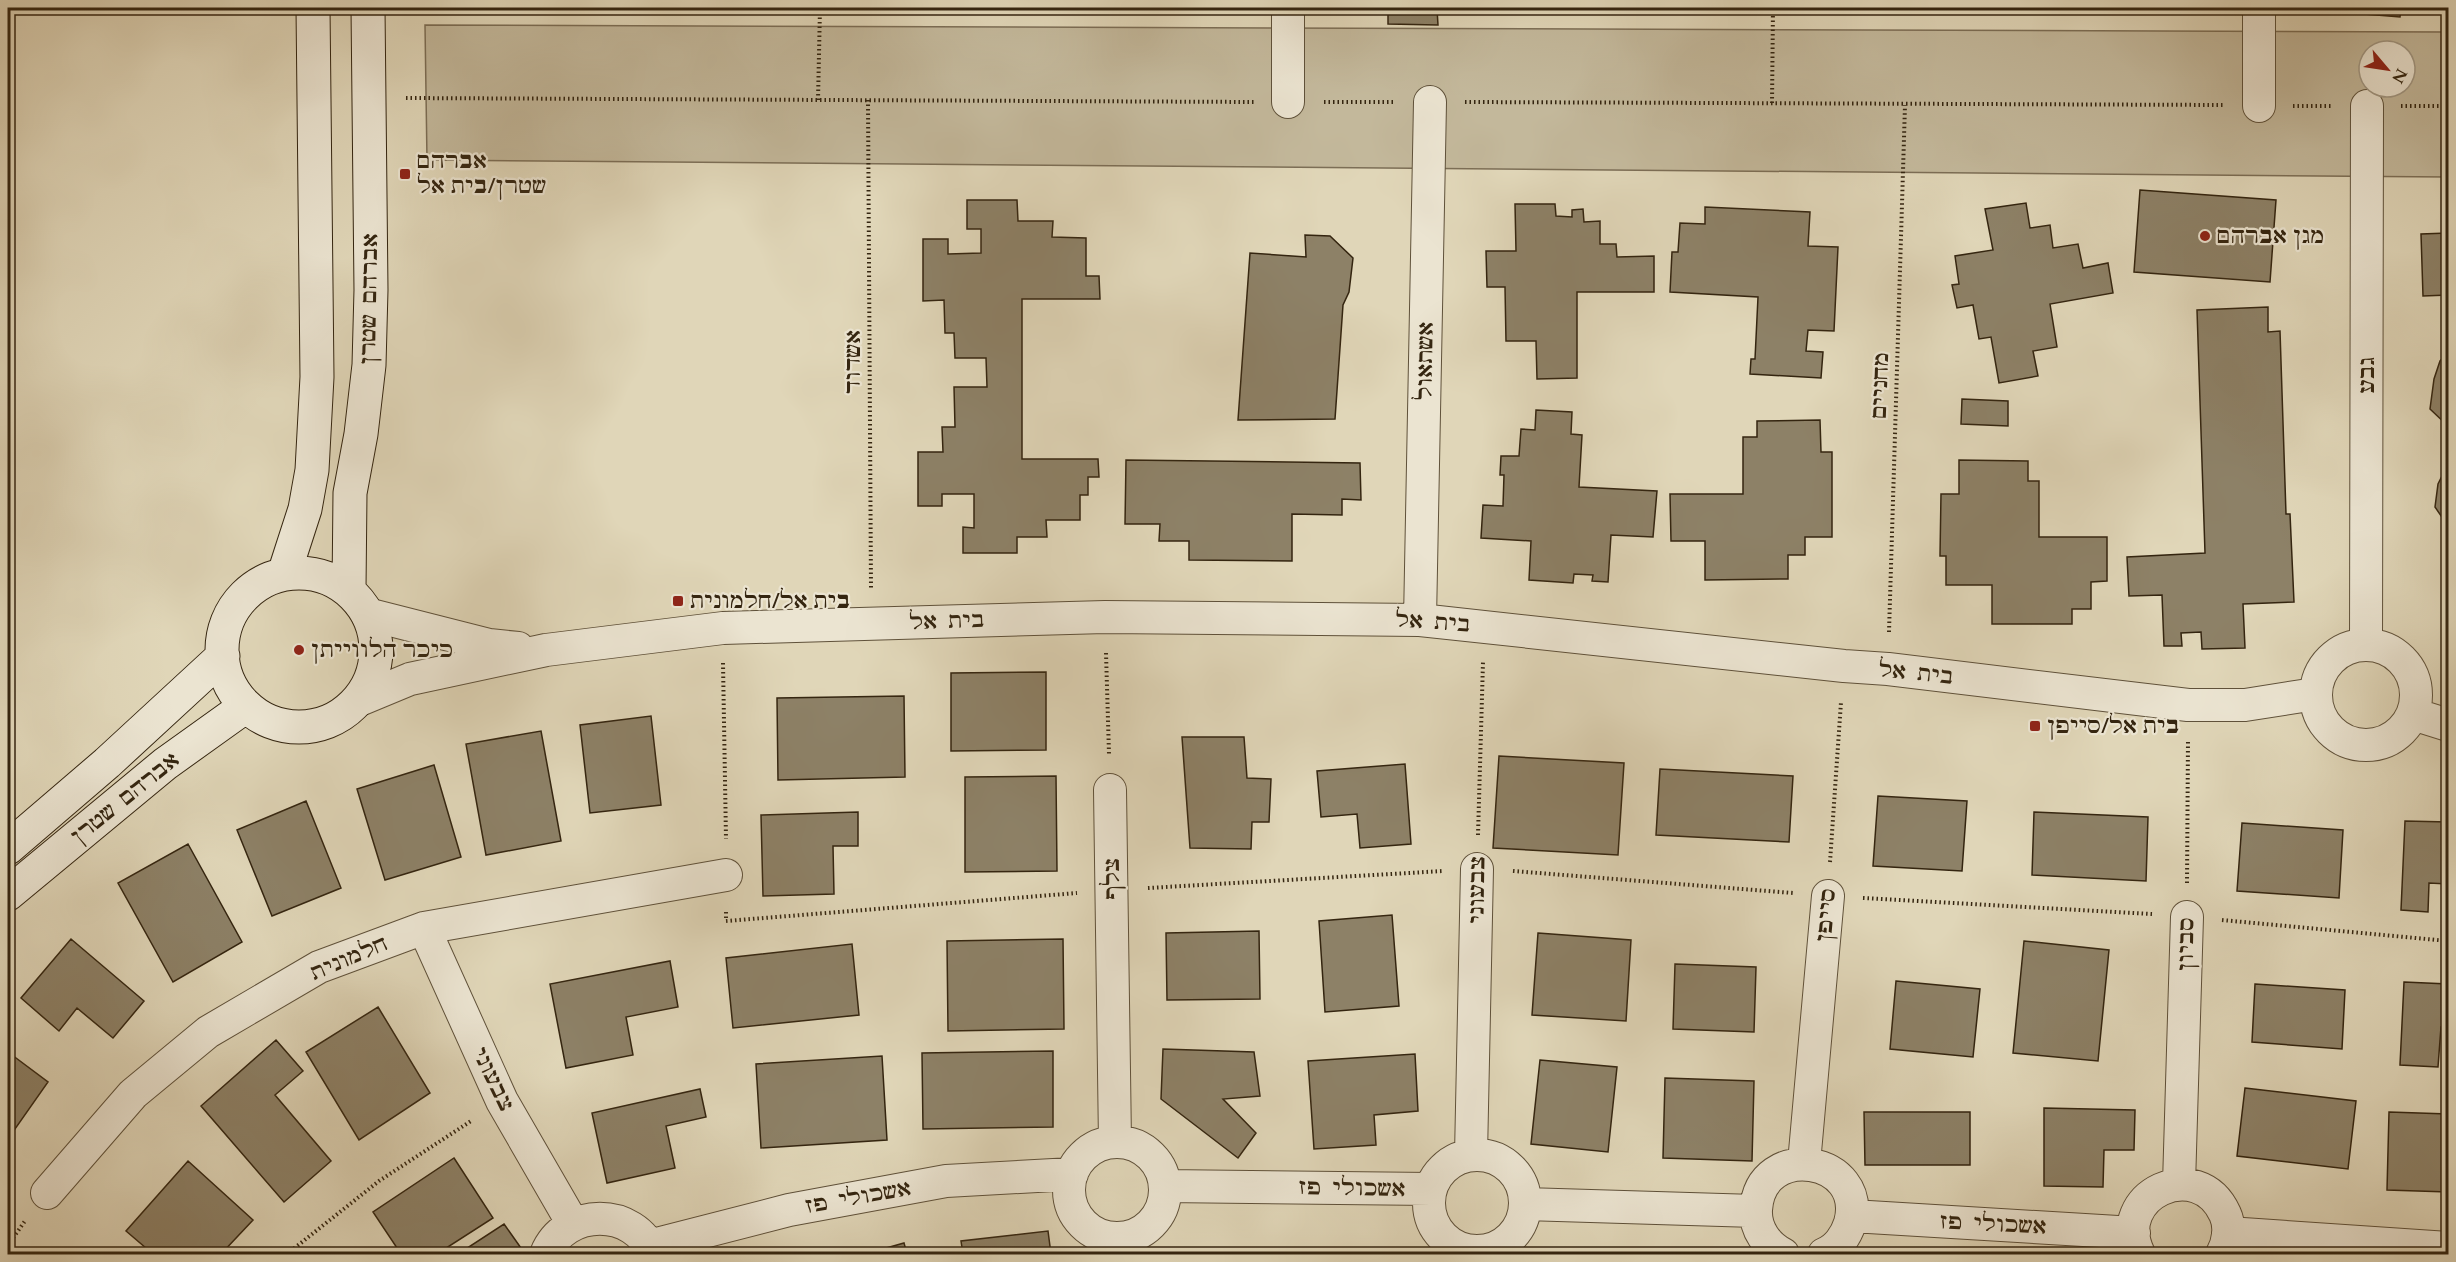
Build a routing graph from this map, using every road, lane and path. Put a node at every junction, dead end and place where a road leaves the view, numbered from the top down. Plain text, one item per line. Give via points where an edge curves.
1 (313, 8) edge
2 (369, 8) edge
3 (820, 8) edge
4 (1288, 8) edge
5 (1773, 8) edge
6 (2259, 8) edge
7 (818, 100) dead end
8 (868, 100) dead end
9 (1288, 102) dead end
10 (1430, 102) dead end
11 (1772, 104) dead end
12 (1905, 105) dead end
13 (2259, 106) dead end
14 (2367, 106) dead end
15 (284, 574) junction
16 (358, 602) junction
17 (1105, 616) junction
18 (1420, 620) junction
19 (871, 623) junction
20 (1484, 626) junction
21 (723, 628) junction
22 (2366, 644) junction
23 (546, 650) junction
24 (223, 656) junction
25 (1844, 666) junction
26 (1888, 669) junction
27 (2315, 694) junction
28 (357, 701) junction
29 (2188, 705) junction
30 (246, 706) junction
31 (2413, 714) junction
32 (2448, 725) edge
33 (1110, 790) joint
34 (8, 848) edge
35 (1477, 869) junction
36 (726, 874) junction
37 (1112, 890) junction
38 (8, 894) edge
39 (1828, 896) junction
40 (2187, 916) junction
41 (424, 928) junction
42 (2448, 941) edge
43 (502, 1101) junction
44 (1115, 1142) junction
45 (1472, 1155) junction
46 (1804, 1163) junction
47 (1072, 1174) junction
48 (2179, 1184) junction
49 (1165, 1186) junction
50 (1431, 1189) junction
51 (46, 1193) dead end
52 (1525, 1204) junction
53 (1755, 1211) junction
54 (1852, 1216) junction
55 (573, 1224) junction
56 (2136, 1244) edge
57 (2225, 1244) edge
58 (1115, 1246) edge
59 (2448, 1248) edge
60 (651, 1250) edge
61 (1469, 1253) edge
62 (287, 1254) edge
63 (546, 1254) edge
64 (1783, 1254) edge
65 (1824, 1254) edge

1 - 15 street via 317,377 312,470 305,509
2 - 16 street, אברהם שטרן via 371,290 367,377 350,493
3 - 7 path
4 - 9 street
5 - 11 path
6 - 13 street
8 - 19 path, אשדוד
10 - 18 street, אשתאול
12 - 26 path, מחניים
14 - 22 street, גבע
15 - 16 street via 307,572 329,578
15 - 24 street via 263,581 231,613 224,633
16 - 23 street, בית אל via 489,645
16 - 28 street via 375,636 376,659 370,681
17 - 18 street, בית אל
17 - 19 street, בית אל
17 - 33 path
18 - 20 street, בית אל
19 - 21 street, בית אל
20 - 25 street, בית אל
20 - 35 path, צבעוני
21 - 23 street, בית אל
21 - 36 path
22 - 27 street via 2350,646 2336,654 2317,679
22 - 31 street via 2397,655 2408,667 2415,682
23 - 28 street, בית אל via 410,679
24 - 30 street via 226,674
24 - 34 street, אברהם שטרן
25 - 26 street, בית אל
25 - 39 path, סייפן
26 - 29 street, בית אל
27 - 29 street, בית אל via 2245,705
27 - 31 street via 2317,712 2326,727 2356,745 2373,746 2389,740 2404,729
28 - 30 street via 338,717 315,725 290,726 266,720
29 - 40 path, סביון
30 - 38 street, אברהם שטרן via 165,765
31 - 32 street
33 - 37 street, צלף
35 - 37 path
35 - 39 path
35 - 45 street, צבעוני
36 - 37 path via 726,921
36 - 41 street, חלמונית
37 - 44 street, צלף
39 - 40 path
39 - 46 street, סייפן
40 - 42 path
40 - 48 street, סביון
41 - 43 street, צבעוני
41 - 51 street, חלמונית via 320,967 208,1032 133,1094
43 - 55 street, צבעוני
43 - 62 path via 379,1181
44 - 47 street via 1089,1151
44 - 49 street via 1143,1150 1158,1166
45 - 50 street via 1446,1166
45 - 52 street via 1503,1162 1515,1173 1523,1188
46 - 53 street via 1776,1172 1765,1183
46 - 54 street via 1833,1173 1844,1185
47 - 58 street via 1069,1188 1077,1217
47 - 60 street, אשכולי פז via 946,1181 789,1210
48 - 56 street via 2165,1186 2142,1204 2135,1218
48 - 57 street via 2209,1192 2220,1204 2227,1218
49 - 50 street, אשכולי פז
49 - 58 street via 1164,1200 1152,1223
50 - 61 street via 1428,1206 1432,1222 1440,1235
52 - 53 street
52 - 61 street via 1524,1218 1508,1241 1496,1248
53 - 64 street via 1764,1239
54 - 56 street, אשכולי פז
54 - 65 street via 1840,1242
55 - 60 street via 607,1218 624,1223 639,1233
55 - 63 street via 558,1236
57 - 59 street

